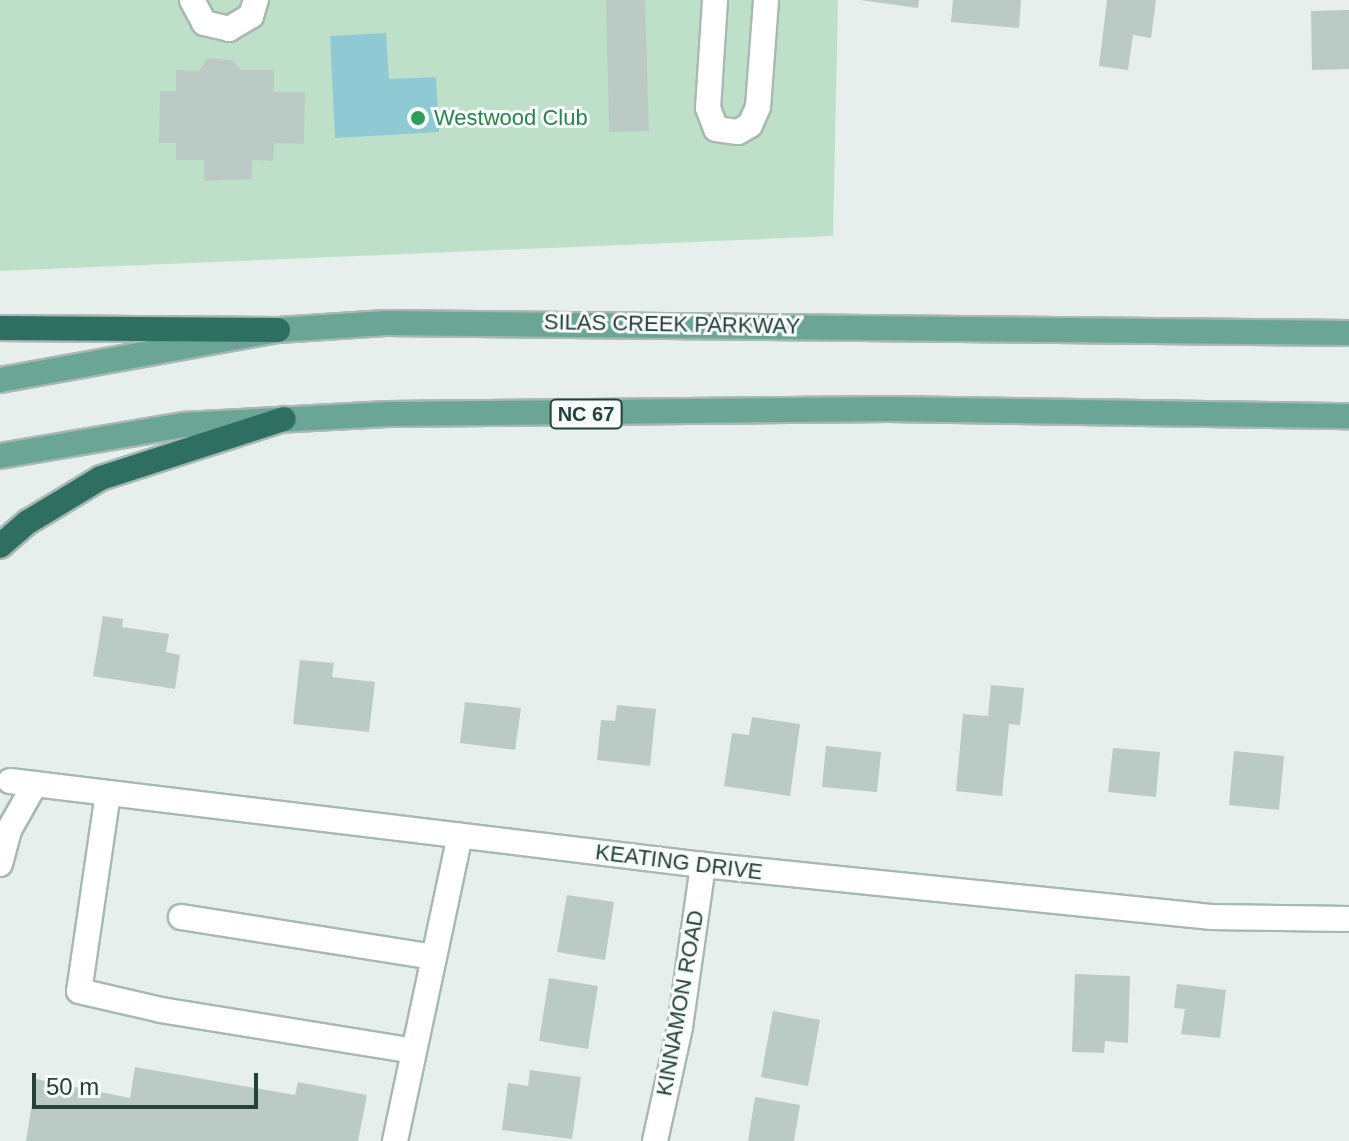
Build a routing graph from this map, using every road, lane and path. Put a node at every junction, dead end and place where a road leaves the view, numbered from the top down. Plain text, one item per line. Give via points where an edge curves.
1 (192, 0) edge
2 (256, 0) edge
3 (715, 0) edge
4 (766, 0) edge
5 (0, 328) edge
6 (278, 330) junction
7 (1349, 333) edge
8 (0, 380) edge
9 (1349, 416) edge
10 (284, 419) junction
11 (0, 456) edge
12 (0, 546) edge
13 (10, 781) dead end
14 (35, 784) junction
15 (108, 793) junction
16 (460, 836) junction
17 (0, 864) edge
18 (703, 865) junction
19 (181, 917) dead end
20 (1349, 919) edge
21 (434, 957) junction
22 (413, 1051) junction
23 (395, 1141) edge
24 (655, 1141) edge

1 - 2 street via 204,23 229,29 251,16
3 - 4 street via 708,108 716,129 738,132 750,125 758,107
5 - 6 highway
6 - 7 main road, SILAS CREEK PARKWAY via 526,322
6 - 8 main road, SILAS CREEK PARKWAY
9 - 10 main road, NC 67 via 889,409
10 - 11 main road, NC 67 via 156,429
10 - 12 highway via 101,478 28,522
13 - 14 street, KEATING DRIVE
14 - 15 street, KEATING DRIVE
14 - 17 street via 9,830
15 - 16 street, KEATING DRIVE
15 - 22 street via 79,991 161,1010
16 - 18 street, KEATING DRIVE
16 - 21 street
18 - 20 street, KEATING DRIVE via 1211,917
18 - 24 street, KINNAMON ROAD via 680,1027
19 - 21 street
21 - 22 street
22 - 23 street

